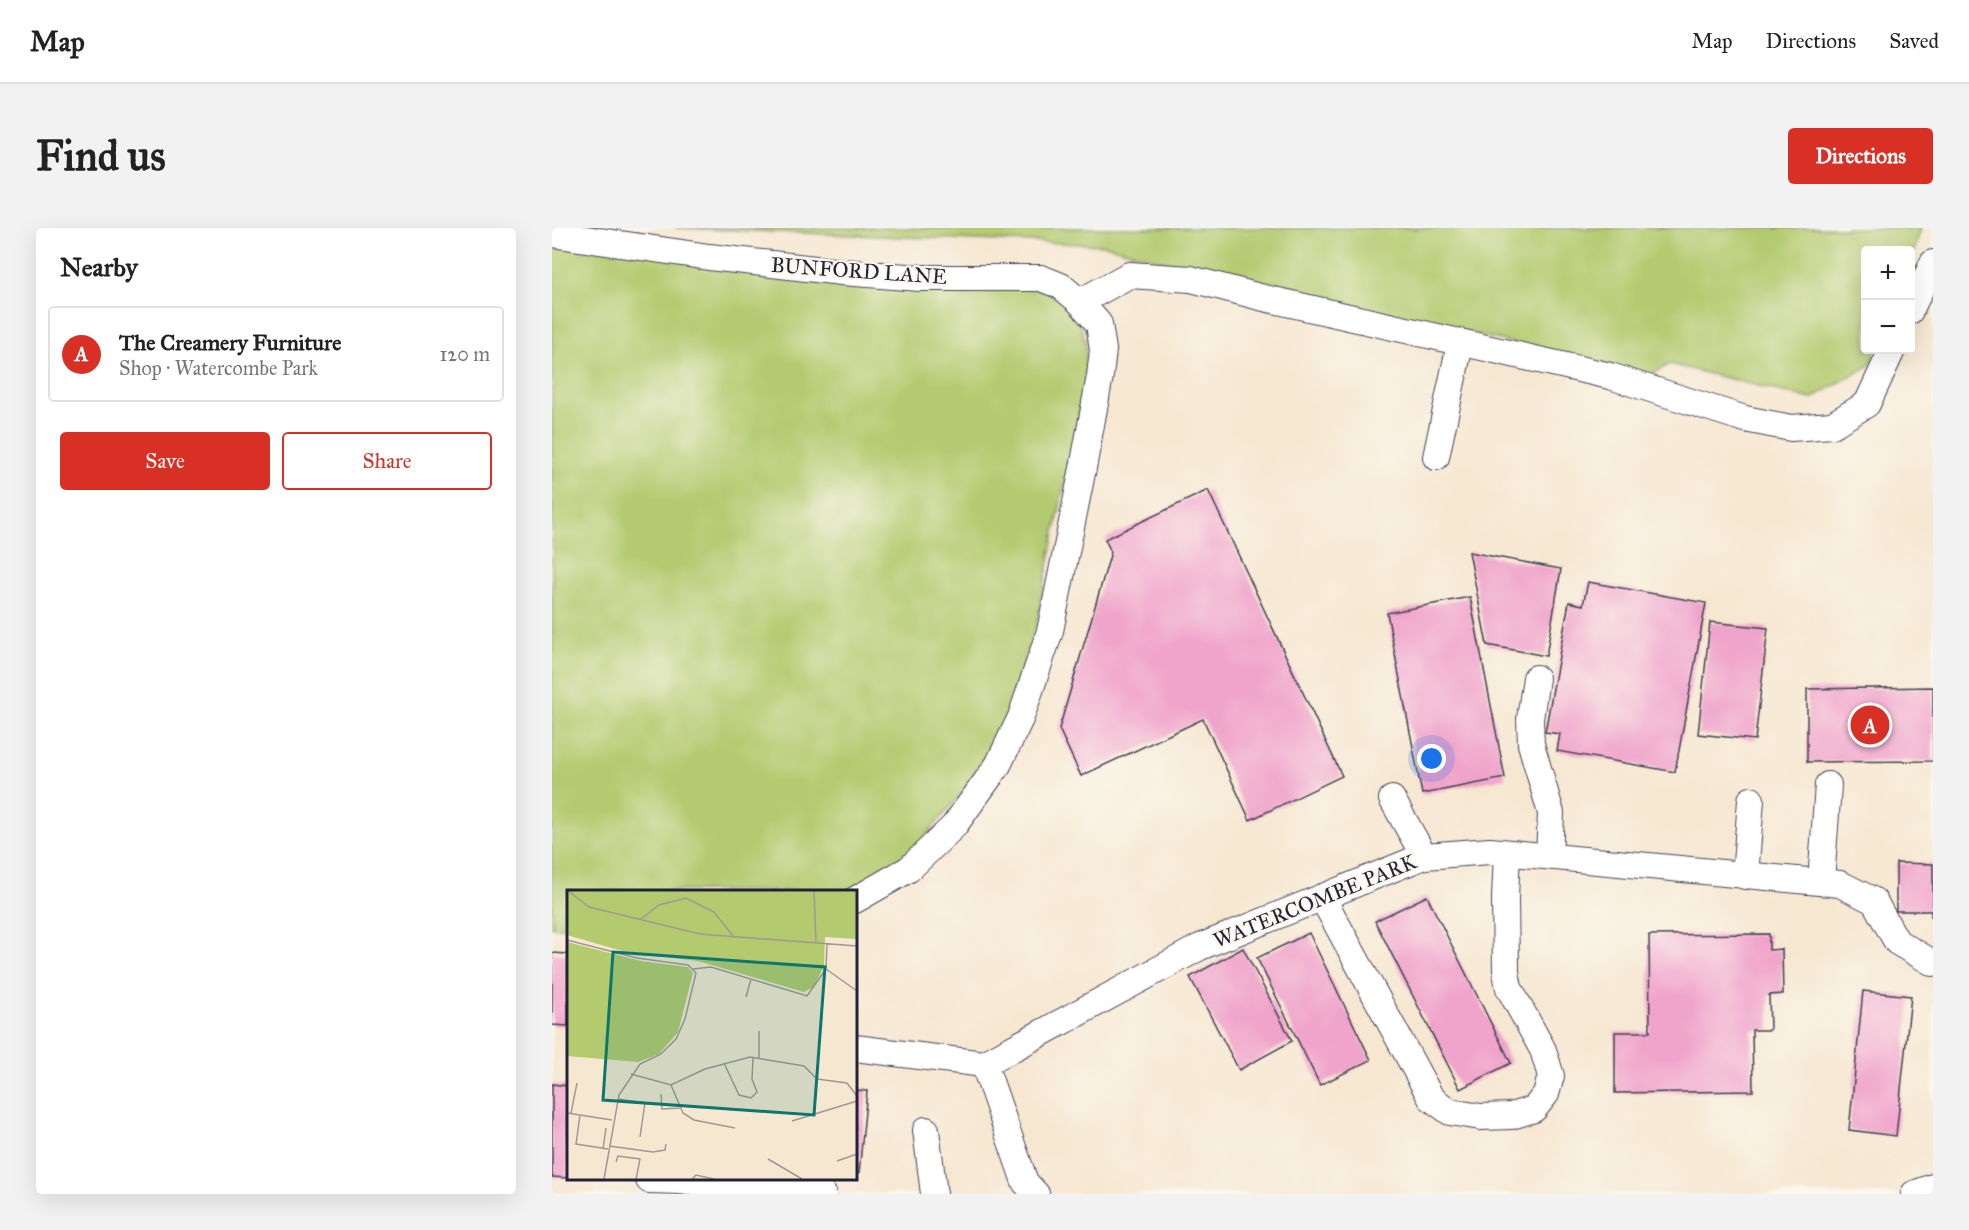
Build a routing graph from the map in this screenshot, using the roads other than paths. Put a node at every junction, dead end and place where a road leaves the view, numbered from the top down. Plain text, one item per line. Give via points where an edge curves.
1 (552, 234) edge
2 (1933, 263) edge
3 (1080, 302) junction
4 (1915, 302) edge
5 (1460, 344) junction
6 (1890, 354) edge
7 (1436, 457) dead end
8 (1536, 678) dead end
9 (1828, 785) dead end
10 (1392, 799) dead end
11 (1750, 800) dead end
12 (1507, 852) junction
13 (1424, 856) junction
14 (1549, 856) junction
15 (1745, 876) junction
16 (1831, 883) junction
17 (1322, 897) junction
18 (856, 899) edge
19 (1933, 963) edge
20 (856, 1048) edge
21 (984, 1064) junction
22 (926, 1130) dead end
23 (648, 1184) edge
24 (1933, 1187) edge
25 (823, 1194) edge
26 (934, 1194) edge
27 (1036, 1194) edge
28 (1914, 1194) edge

1 - 3 street, BUNFORD LANE via 842,272 920,278 1041,278 1060,286
2 - 4 street
3 - 5 street via 1130,275 1191,279
3 - 18 street, BUNFORD LANE via 1099,324 1103,350 1100,376 1050,631 1020,717 998,765 954,826 909,869
5 - 6 street via 1610,376 1745,419 1791,428 1832,425 1867,404
5 - 7 street
8 - 14 street via 1531,744 1551,813
9 - 16 street
10 - 13 street
11 - 15 street
12 - 13 street, WATERCOMBE PARK
12 - 14 street, WATERCOMBE PARK
12 - 17 street via 1509,988 1543,1050 1551,1076 1546,1094 1534,1109 1511,1116 1450,1112 1431,1098
13 - 17 street, WATERCOMBE PARK
14 - 15 street, WATERCOMBE PARK
15 - 16 street, WATERCOMBE PARK
16 - 19 street via 1874,901 1897,942
17 - 21 street, WATERCOMBE PARK via 1200,947
20 - 21 street
21 - 27 street via 1025,1182
22 - 26 street
23 - 25 street via 679,1181
24 - 28 street

